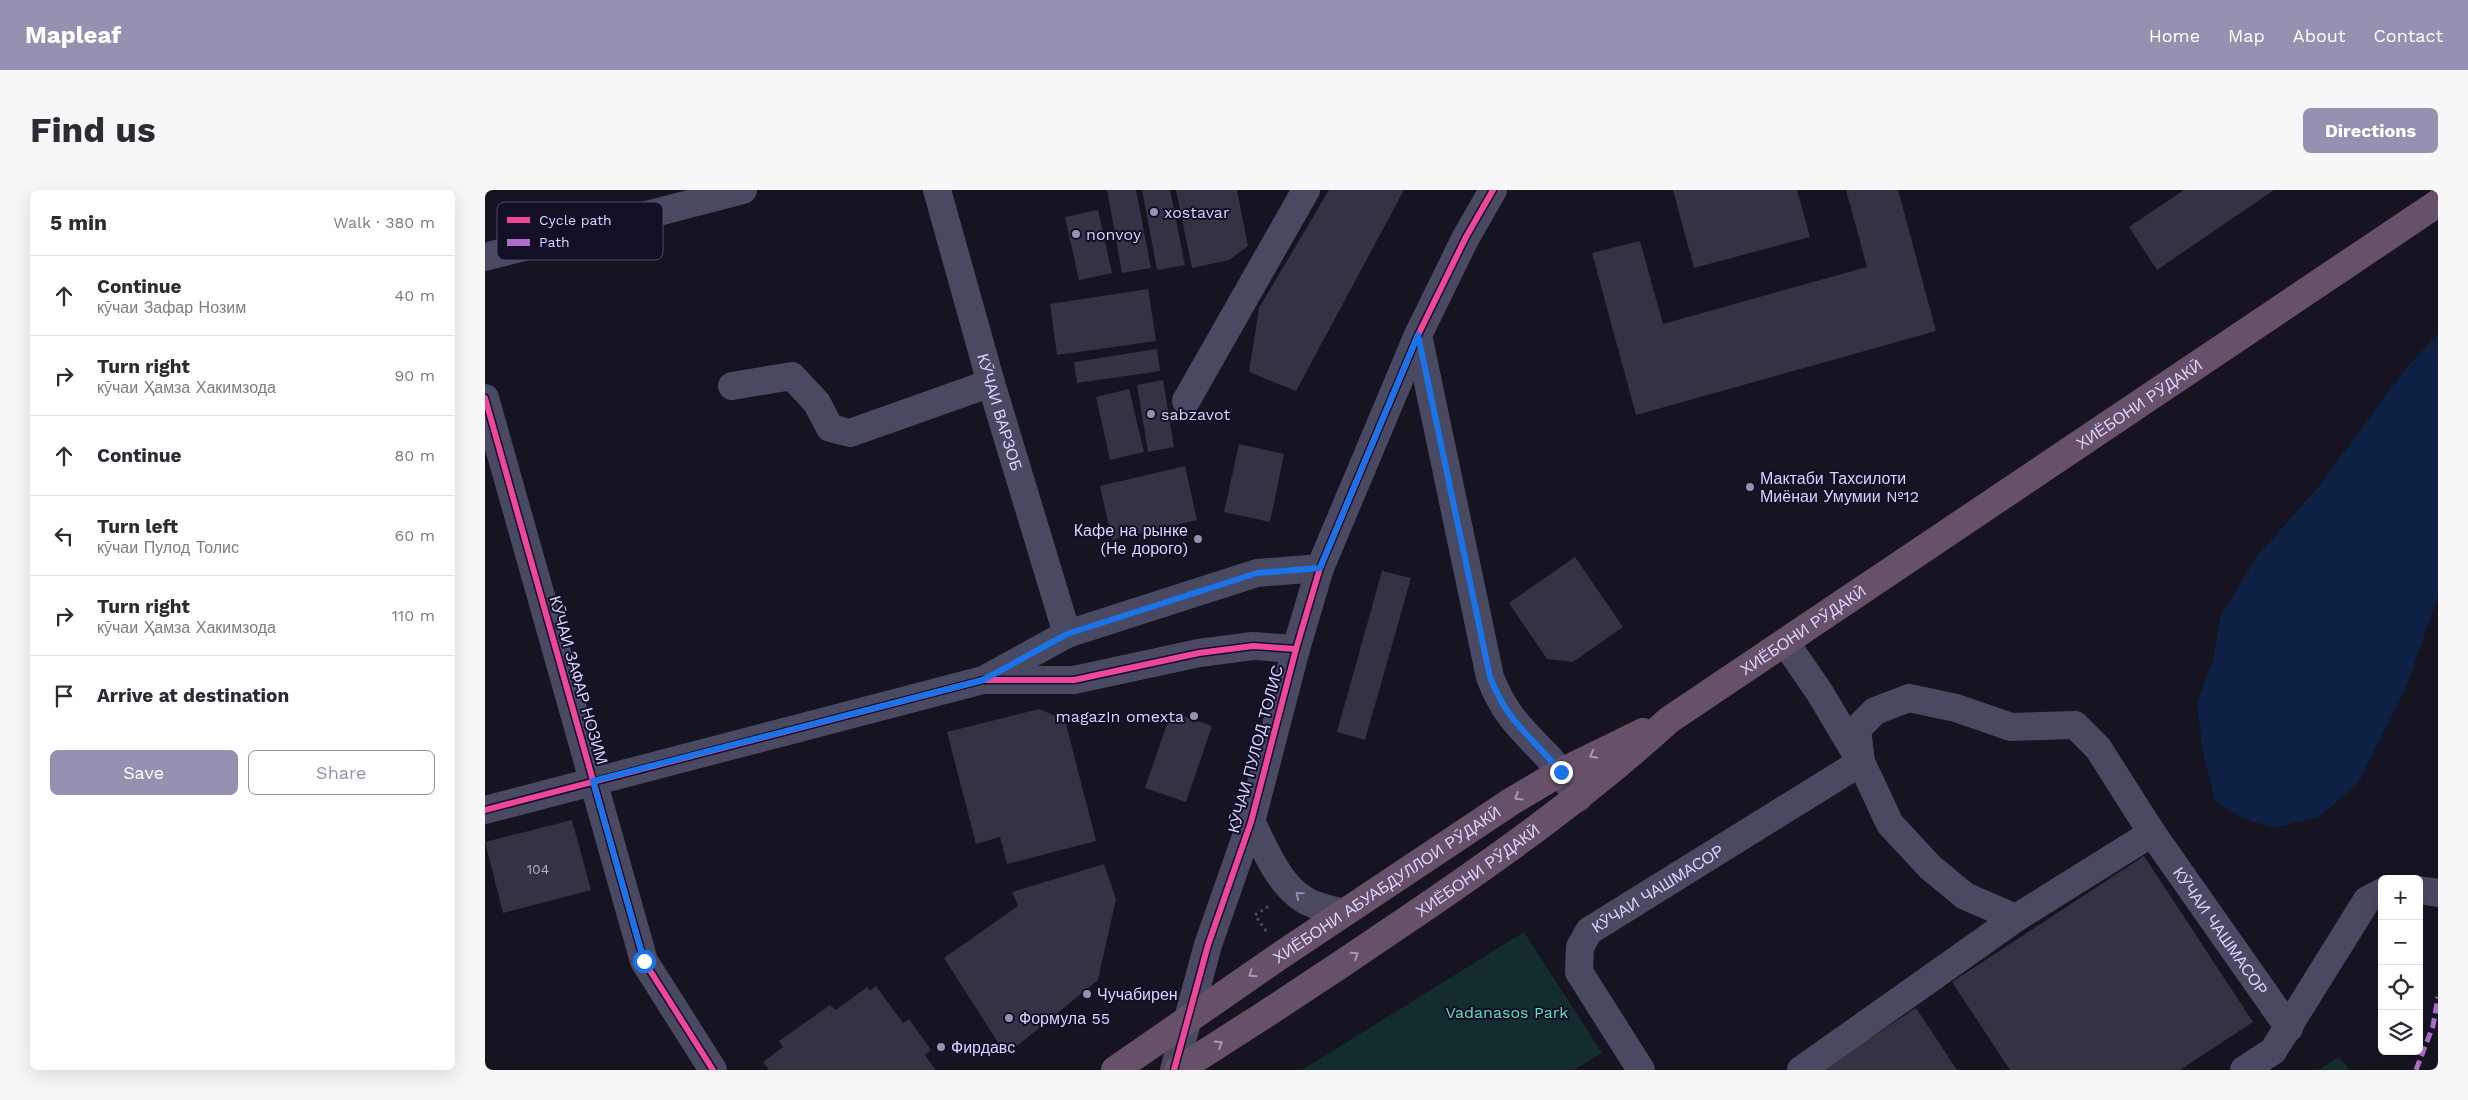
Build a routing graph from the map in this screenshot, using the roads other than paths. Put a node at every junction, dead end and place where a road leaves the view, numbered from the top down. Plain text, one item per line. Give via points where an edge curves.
1 (743, 190) edge
2 (937, 190) edge
3 (1306, 190) edge
4 (1493, 190) edge
5 (714, 194) edge
6 (2438, 203) edge
7 (663, 208) edge
8 (1418, 335) junction
9 (991, 383) junction
10 (732, 386) dead end
11 (485, 398) edge
12 (1186, 401) dead end
13 (1320, 568) junction
14 (1067, 634) junction
15 (1785, 642) junction
16 (1296, 649) junction
17 (983, 680) junction
18 (1669, 720) junction
19 (1861, 762) junction
20 (1561, 772) junction
21 (593, 781) junction
22 (1578, 798) junction
23 (485, 810) edge
24 (1251, 822) junction
25 (2153, 832) junction
26 (2423, 891) edge
27 (2438, 893) edge
28 (2378, 894) edge
29 (1343, 913) junction
30 (2016, 918) junction
31 (1188, 1018) junction
32 (2289, 1028) junction
33 (713, 1070) edge
34 (1115, 1070) edge
35 (1176, 1070) edge
36 (1641, 1070) edge
37 (1801, 1070) edge
38 (2243, 1070) edge

1 - 5 street
2 - 9 street, КӮЧАИ ВАРЗОБ
3 - 12 street
4 - 8 street, КӮЧАИ ПУЛОД ТОЛИС
5 - 7 street
6 - 15 highway, ХИЁБОНИ РӮДАКӢ
8 - 13 street, КӮЧАИ ПУЛОД ТОЛИС
8 - 20 street via 1490,677 1503,706 1517,726
9 - 10 street via 850,433 830,428 817,403 792,376
9 - 14 street, КӮЧАИ ВАРЗОБ
11 - 21 street, КӮЧАИ ЗАФАР НОЗИМ
13 - 14 street via 1257,573
13 - 16 street, КӮЧАИ ПУЛОД ТОЛИС
14 - 17 street
15 - 18 highway, ХИЁБОНИ РӮДАКӢ
15 - 19 street, КӮЧАИ ЧАШМАСОР
16 - 17 street via 1253,646 1199,653 1074,680
16 - 24 street, КӮЧАИ ПУЛОД ТОЛИС
17 - 21 street
18 -> 20 highway, ХИЁБОНИ АБУАБДУЛЛОИ РӮДАКӢ
18 - 22 highway, ХИЁБОНИ РӮДАКӢ
19 - 25 street, КӮЧАИ ЧАШМАСОР via 1857,729 1875,711 1909,698 1957,708 2011,727 2075,725 2098,748
19 - 30 street, КӮЧАИ ЧАШМАСОР via 1890,824 1929,867 1965,896
19 - 36 street, КӮЧАИ ЧАШМАСОР via 1589,931 1580,947 1579,972
20 - 22 street
20 -> 29 highway, ХИЁБОНИ АБУАБДУЛЛОИ РӮДАКӢ
21 - 23 street
21 - 33 street, КӮЧАИ ЗАФАР НОЗИМ via 644,961
35 -> 22 highway, ХИЁБОНИ РӮДАКӢ via 1303,990 1459,885
29 -> 24 street via 1312,904 1293,891 1277,870
24 - 31 street, КӮЧАИ ПУЛОД ТОЛИС via 1208,945
25 - 30 street
25 - 32 street, КӮЧАИ ЧАШМАСОР
26 - 27 street
28 - 32 street via 2367,900
29 -> 31 highway, ХИЁБОНИ АБУАБДУЛЛОИ РӮДАКӢ
30 - 37 street
31 - 34 highway, ХИЁБОНИ АБУАБДУЛЛОИ РӮДАКӢ
31 - 35 street, КӮЧАИ ПУЛОД ТОЛИС
32 - 38 street via 2273,1051

